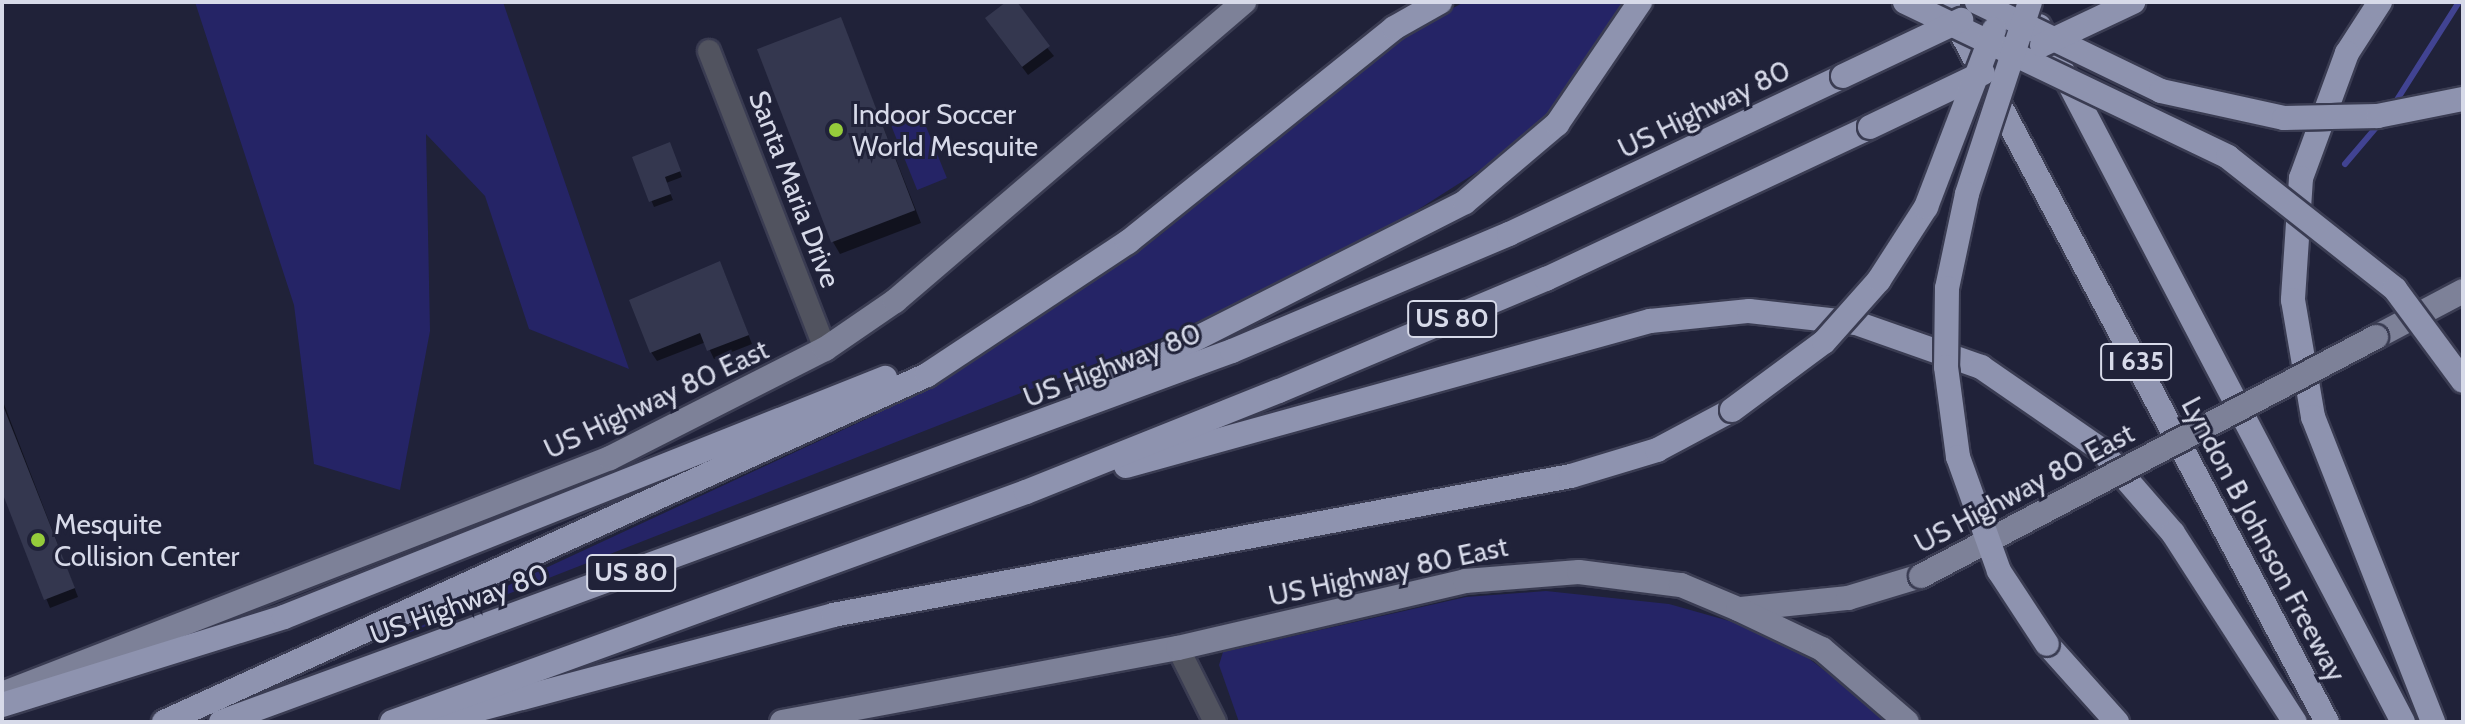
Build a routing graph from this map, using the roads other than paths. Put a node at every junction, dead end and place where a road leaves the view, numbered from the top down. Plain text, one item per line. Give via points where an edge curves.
1 (1244, 2) edge
2 (1440, 2) edge
3 (1640, 2) edge
4 (1905, 2) edge
5 (1945, 2) edge
6 (1977, 2) edge
7 (2001, 2) edge
8 (2028, 2) edge
9 (2133, 2) edge
10 (2380, 2) edge
11 (709, 51) dead end
12 (2463, 99) edge
13 (2463, 291) edge
14 (1034, 305) junction
15 (825, 349) junction
16 (2463, 381) edge
17 (1042, 424) junction
18 (1026, 492) junction
19 (1738, 609) junction
20 (1178, 648) junction
21 (2, 694) edge
22 (2, 705) edge
23 (164, 722) edge
24 (221, 722) edge
25 (392, 722) edge
26 (433, 722) edge
27 (782, 722) edge
28 (1215, 722) edge
29 (1907, 722) edge
30 (2117, 722) edge
31 (2295, 722) edge
32 (2327, 722) edge
33 (2403, 722) edge
34 (2433, 722) edge

1 - 15 main road, US Highway 80 East via 895,301
2 - 14 highway via 1394,28 1205,185
3 - 17 highway via 1557,124 1465,202 1101,384
4 - 16 highway, bridge via 2228,157 2395,289
5 - 32 highway, Lyndon B Johnson Freeway / I 635
6 - 12 highway, bridge via 2161,91 2284,118 2378,116
7 - 17 highway, US Highway 80 / US 80, bridge via 1374,294
7 - 26 highway, bridge via 1926,207 1879,280 1824,342 1732,410 1657,450 1571,476 833,615
8 - 30 highway, bridge via 1967,194 1947,288 1946,367 1958,457 1999,571 2047,644
8 - 33 highway, Lyndon B Johnson Freeway / I 635
9 - 18 highway, US 80, bridge via 1533,285
10 - 34 highway via 2347,53 2301,178 2293,300 2313,417
11 - 15 street, Santa Maria Drive
13 - 19 main road, US Highway 80 East, bridge via 1921,576 1848,598
14 - 22 highway via 749,437 284,617
14 - 23 highway via 964,353 841,418
15 - 21 main road, US Highway 80 East via 610,458
17 - 24 highway, US Highway 80 / US 80
18 - 25 highway, US 80
18 - 31 highway via 1650,321 1749,311 1856,323 1981,367 2100,449 2173,533
19 - 20 main road, US Highway 80 East via 1631,575 1529,573 1465,581
19 - 29 main road via 1822,649
20 - 27 main road, US Highway 80 East
20 - 28 street

